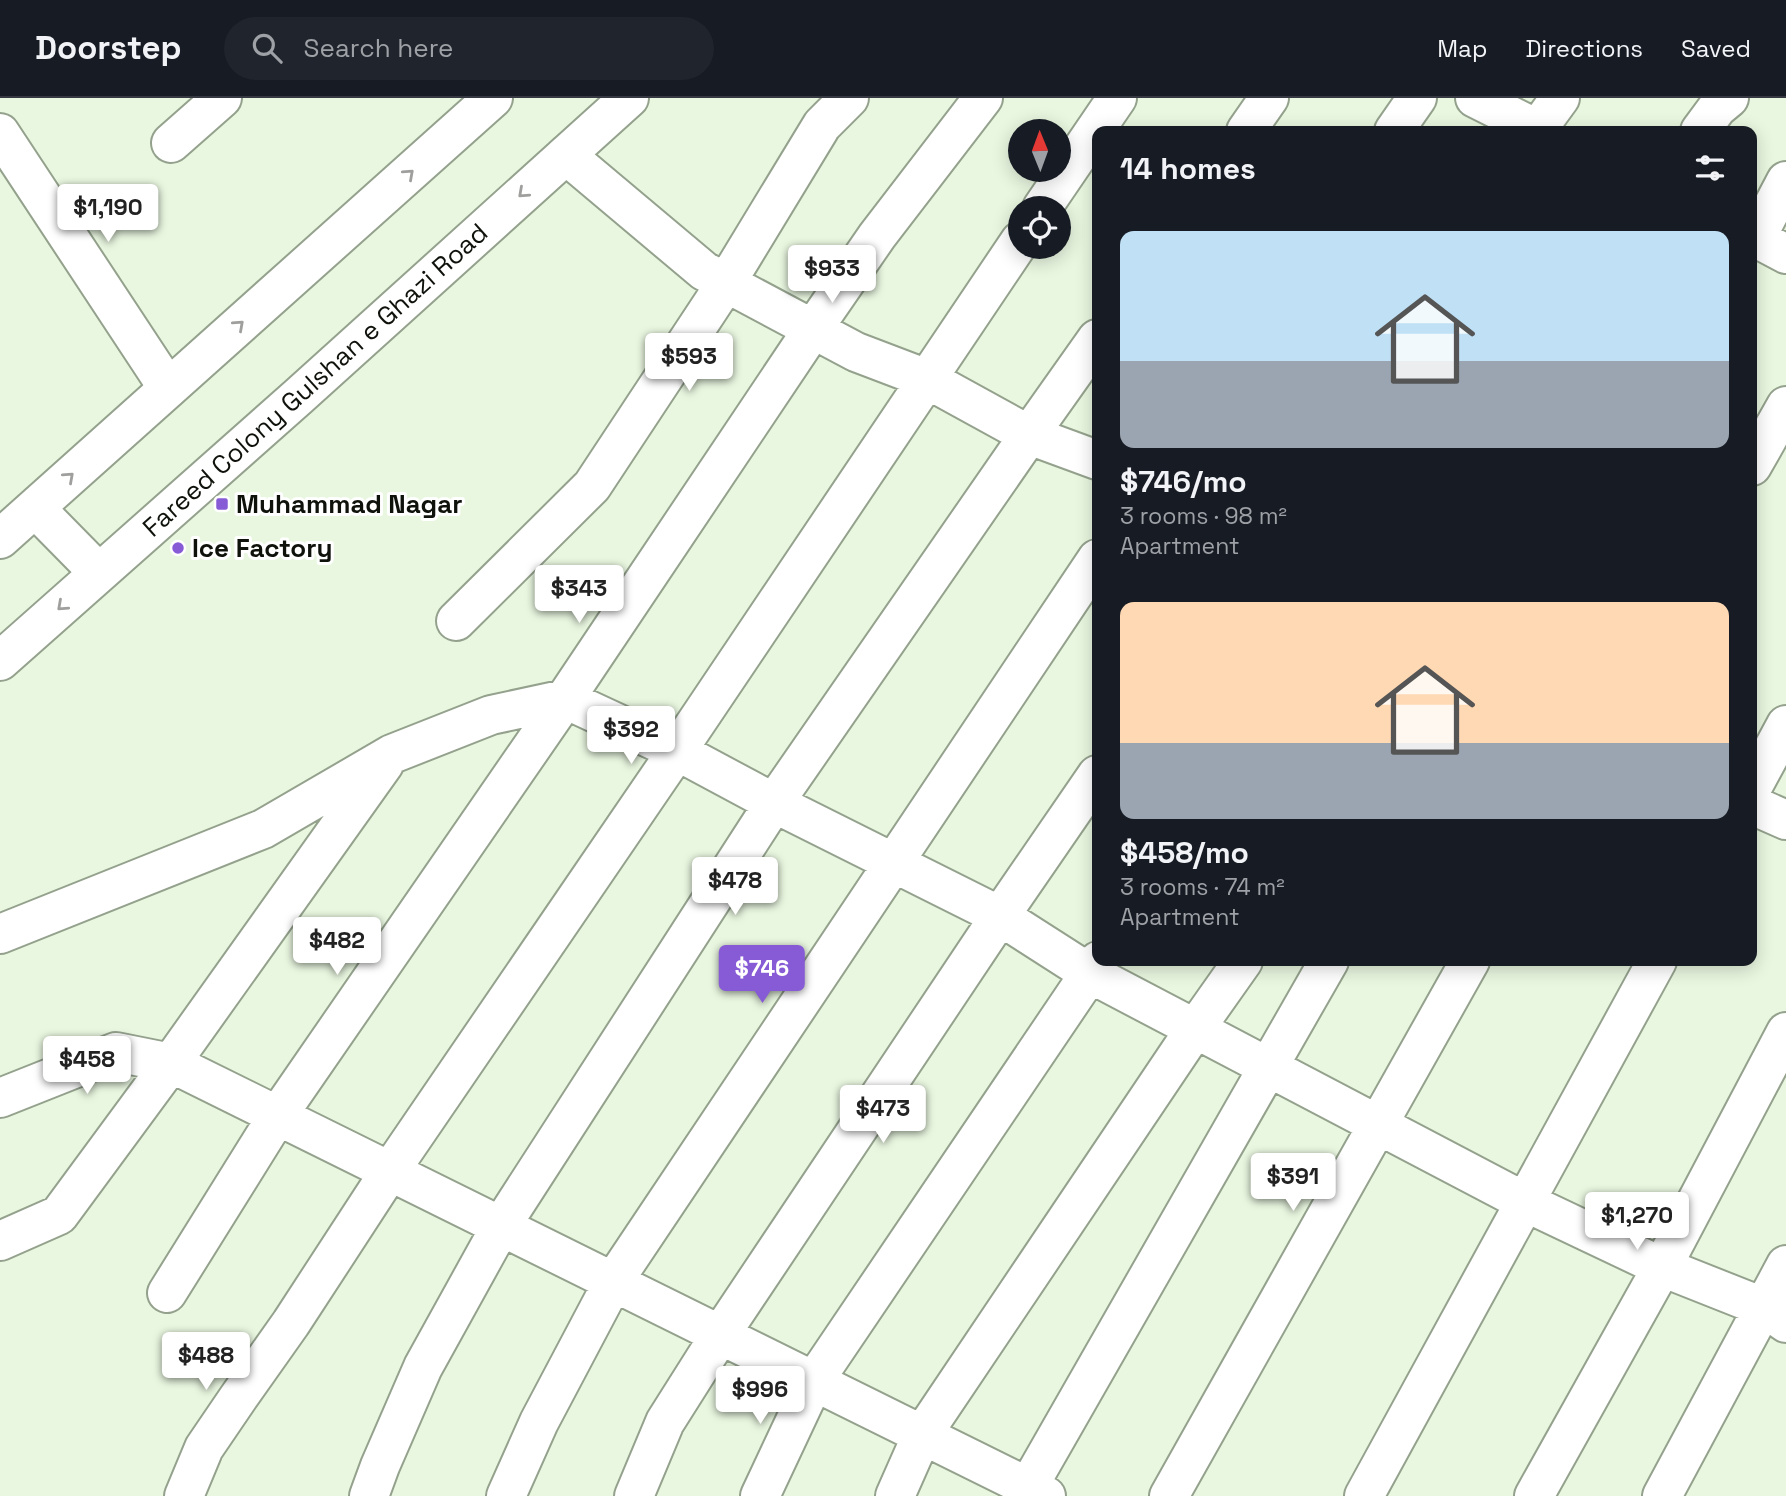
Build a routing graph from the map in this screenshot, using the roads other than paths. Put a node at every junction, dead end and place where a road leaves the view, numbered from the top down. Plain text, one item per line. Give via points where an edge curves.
1 (222, 98) edge
2 (493, 98) edge
3 (629, 98) edge
4 (849, 98) edge
5 (983, 98) edge
6 (1117, 98) edge
7 (1269, 98) edge
8 (1417, 98) edge
9 (1475, 98) edge
10 (1560, 98) edge
11 (1729, 98) edge
12 (1098, 126) edge
13 (1249, 126) edge
14 (1397, 126) edge
15 (1528, 126) edge
16 (1541, 126) edge
17 (1704, 126) edge
18 (0, 133) edge
19 (1092, 135) edge
20 (171, 143) dead end
21 (566, 155) junction
22 (1786, 181) edge
23 (1050, 196) edge
24 (1765, 243) edge
25 (1008, 259) edge
26 (726, 283) junction
27 (813, 329) junction
28 (1092, 346) edge
29 (927, 379) junction
30 (168, 388) junction
31 (1786, 406) edge
32 (1029, 435) junction
33 (1757, 457) edge
34 (1092, 458) edge
35 (35, 508) junction
36 (0, 539) edge
37 (1092, 566) edge
38 (99, 573) junction
39 (456, 621) dead end
40 (0, 662) edge
41 (565, 699) junction
42 (1786, 725) edge
43 (677, 751) junction
44 (392, 754) junction
45 (1757, 779) edge
46 (1092, 782) edge
47 (774, 803) junction
48 (1757, 807) edge
49 (1786, 820) edge
50 (894, 862) junction
51 (1000, 916) junction
52 (0, 934) edge
53 (1239, 966) edge
54 (1326, 966) edge
55 (1467, 966) edge
56 (1654, 966) edge
57 (1093, 967) edge
58 (1195, 1029) junction
59 (1786, 1032) edge
60 (171, 1063) junction
61 (1269, 1068) junction
62 (0, 1098) edge
63 (278, 1115) junction
64 (1377, 1124) junction
65 (390, 1171) junction
66 (1525, 1202) junction
67 (501, 1226) junction
68 (0, 1241) edge
69 (1786, 1265) edge
70 (1662, 1267) junction
71 (613, 1282) junction
72 (167, 1293) dead end
73 (1775, 1315) edge
74 (720, 1335) junction
75 (814, 1381) junction
76 (922, 1435) junction
77 (1033, 1493) edge
78 (184, 1496) edge
79 (369, 1496) edge
80 (506, 1496) edge
81 (634, 1496) edge
82 (760, 1496) edge
83 (895, 1496) edge
84 (1169, 1496) edge
85 (1364, 1496) edge
86 (1534, 1496) edge
87 (1662, 1496) edge

1 - 20 street
30 -> 2 street
3 - 21 street, Fareed Colony Gulshan e Ghazi Road
4 - 26 street via 822,125
5 - 27 street via 877,236
6 - 12 street
7 - 13 street
8 - 14 street
9 - 15 street
10 - 16 street
11 - 17 street
18 - 30 street
19 - 23 street
21 - 26 street via 704,271
21 -> 38 street, Fareed Colony Gulshan e Ghazi Road
22 - 24 street
25 - 29 street
26 - 27 street
26 - 39 street via 592,486
27 - 29 street via 856,352
27 - 41 street
28 - 32 street
29 - 32 street
29 - 43 street
35 -> 30 street
31 - 33 street
32 - 34 street
32 - 47 street
35 - 36 street
35 - 38 street
37 - 50 street
38 -> 40 street, Fareed Colony Gulshan e Ghazi Road
41 - 43 street
41 - 44 street via 491,715
41 - 63 street
42 - 45 street
43 - 47 street
43 - 65 street
44 - 52 street via 263,829
44 - 60 street
46 - 51 street
47 - 50 street
47 - 67 street
48 - 49 street
50 - 51 street
50 - 71 street
51 - 57 street
51 - 74 street
53 - 58 street
54 - 61 street
55 - 64 street
56 - 66 street
57 - 58 street
57 - 75 street
58 - 61 street
58 - 76 street
59 - 70 street
60 - 62 street via 116,1052
60 - 63 street
60 - 68 street via 59,1216
61 - 64 street
61 - 77 street
63 - 65 street
63 - 72 street
64 - 66 street
64 - 84 street
65 - 67 street
65 - 78 street via 204,1448
66 - 70 street
66 - 85 street
67 - 71 street
67 - 79 street via 422,1367
69 - 73 street
70 - 73 street
70 - 86 street
71 - 74 street
71 - 80 street via 539,1422
73 - 87 street
74 - 75 street
74 - 81 street via 665,1422
75 - 76 street
75 - 82 street
76 - 77 street
76 - 83 street

